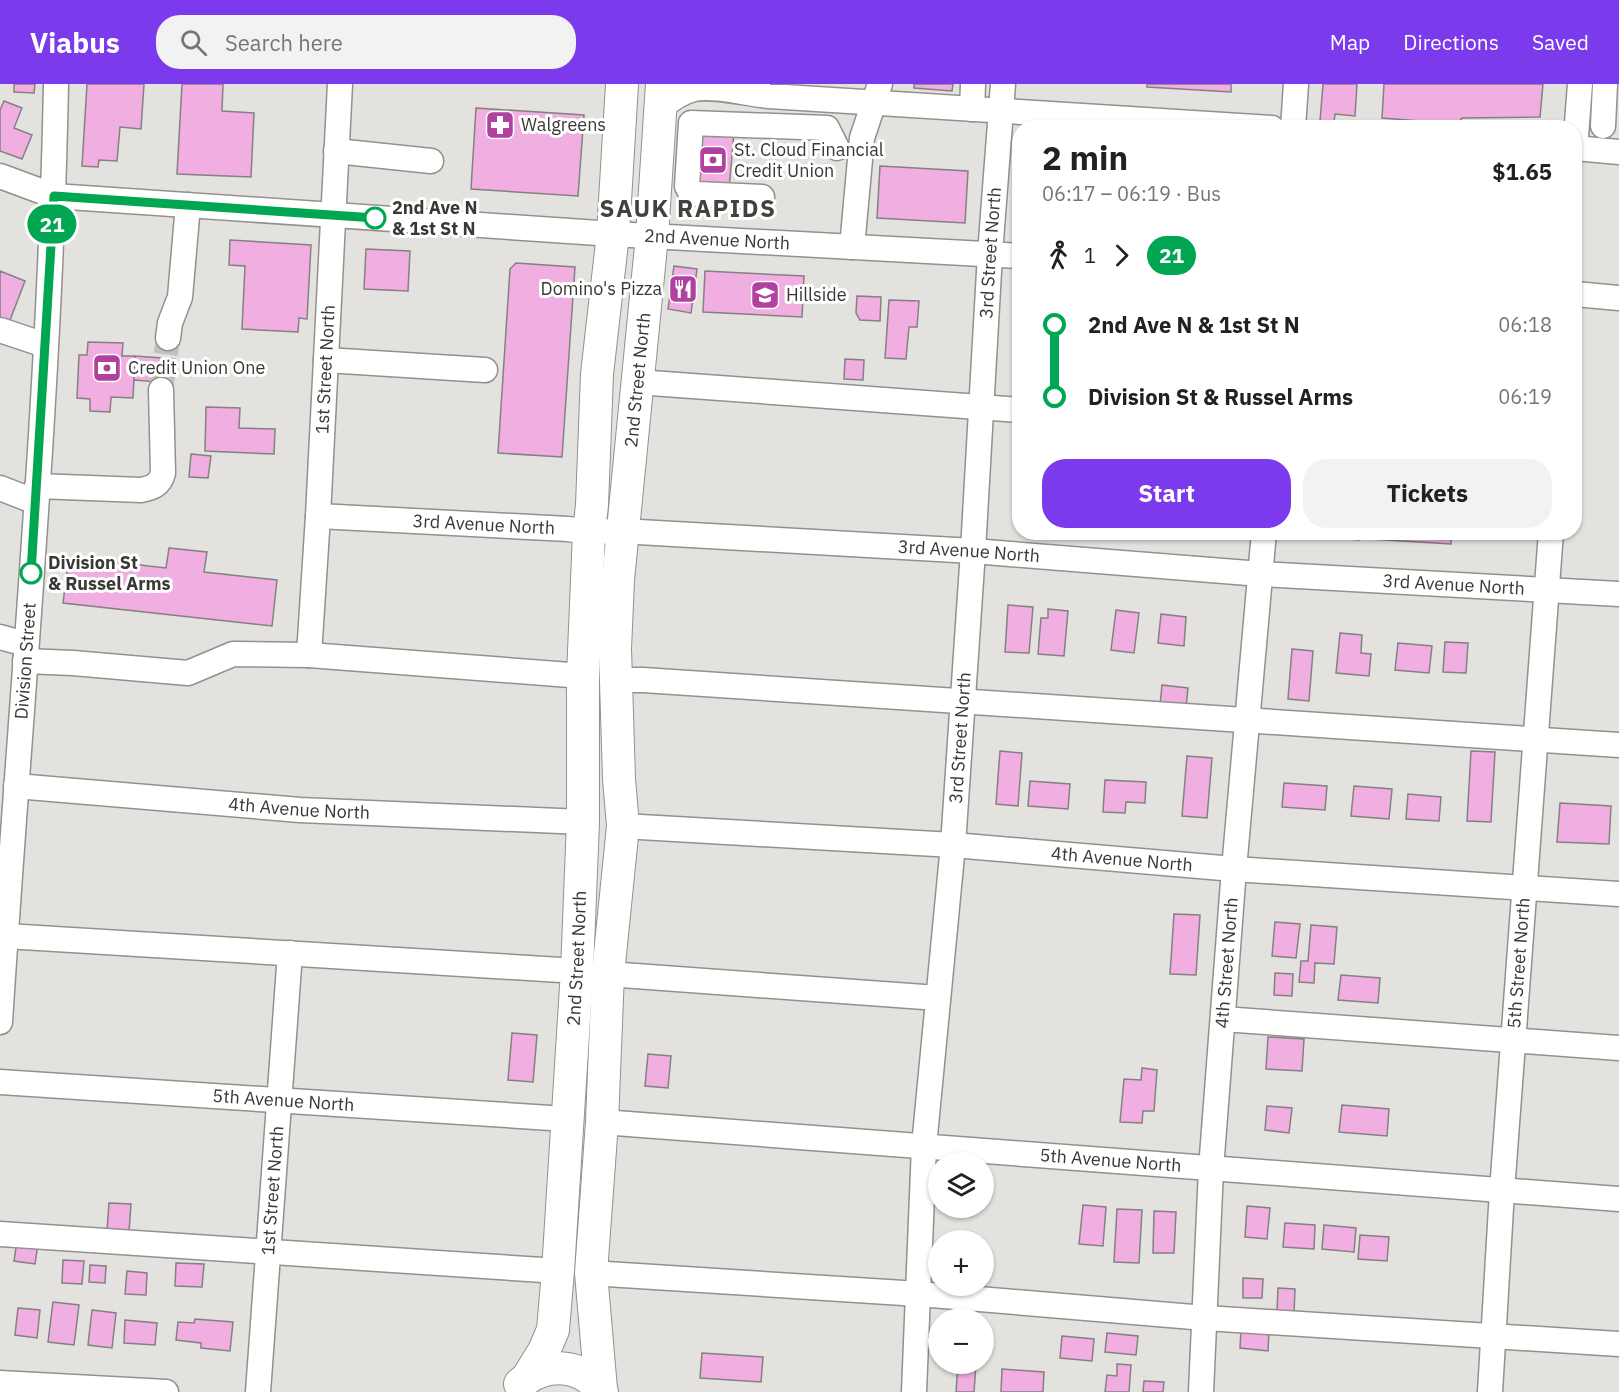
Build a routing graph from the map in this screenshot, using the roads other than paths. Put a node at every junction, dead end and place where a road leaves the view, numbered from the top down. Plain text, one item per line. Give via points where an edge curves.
1 (56, 84) edge
2 (340, 84) edge
3 (622, 84) edge
4 (973, 84) edge
5 (1003, 84) edge
6 (1296, 84) edge
7 (1580, 84) edge
8 (1605, 84) edge
9 (876, 93) edge
10 (661, 96) edge
11 (972, 109) junction
12 (1001, 111) junction
13 (1144, 120) edge
14 (1294, 120) edge
15 (1577, 120) edge
16 (1582, 124) edge
17 (1611, 127) edge
18 (837, 148) dead end
19 (1582, 149) edge
20 (336, 151) junction
21 (1619, 152) edge
22 (430, 161) dead end
23 (0, 176) edge
24 (54, 196) junction
25 (762, 197) dead end
26 (188, 205) junction
27 (332, 215) junction
28 (613, 234) junction
29 (652, 236) junction
30 (852, 247) junction
31 (990, 254) junction
32 (1012, 255) edge
33 (1582, 295) edge
34 (1619, 298) edge
35 (0, 330) edge
36 (168, 338) tunnel mouth
37 (45, 345) junction
38 (326, 360) junction
39 (485, 370) dead end
40 (637, 382) junction
41 (161, 390) tunnel mouth
42 (981, 407) junction
43 (1012, 409) edge
44 (0, 488) edge
45 (36, 494) junction
46 (318, 516) junction
47 (621, 531) junction
48 (589, 532) junction
49 (1263, 540) edge
50 (1550, 540) edge
51 (973, 551) junction
52 (1261, 574) junction
53 (1547, 590) junction
54 (1619, 594) edge
55 (0, 638) edge
56 (25, 653) junction
57 (309, 655) junction
58 (583, 676) junction
59 (617, 680) junction
60 (963, 703) junction
61 (1248, 722) junction
62 (1536, 740) junction
63 (1619, 746) edge
64 (16, 786) junction
65 (584, 822) junction
66 (623, 826) junction
67 (953, 844) junction
68 (1234, 869) junction
69 (1524, 888) junction
70 (1619, 894) edge
71 (6, 936) junction
72 (290, 953) junction
73 (577, 971) junction
74 (608, 975) junction
75 (938, 998) junction
76 (1223, 1019) junction
77 (0, 1022) edge
78 (1513, 1039) junction
79 (1619, 1048) edge
80 (0, 1082) edge
81 (280, 1100) junction
82 (566, 1119) junction
83 (602, 1122) junction
84 (924, 1146) junction
85 (1212, 1169) junction
86 (1502, 1191) junction
87 (1619, 1199) edge
88 (0, 1234) edge
89 (268, 1251) junction
90 (558, 1271) junction
91 (591, 1273) junction
92 (919, 1294) junction
93 (1204, 1318) junction
94 (1493, 1335) junction
95 (1619, 1344) edge
96 (0, 1383) edge
97 (515, 1387) edge
98 (601, 1391) edge
99 (165, 1392) edge
100 (258, 1392) edge
101 (914, 1392) edge
102 (1201, 1392) edge
103 (1490, 1392) edge

1 - 24 street, Division Street
2 - 20 street, 1st Street North
3 - 28 main road, 2nd Street North
4 - 11 street
5 - 12 street, 3rd Street North
6 - 14 street
7 - 15 street
8 - 17 street
9 - 10 street via 769,96 693,89 672,99
9 - 11 street
9 - 30 street via 862,138
10 - 29 main road, 2nd Street North
11 - 12 street
12 - 13 street
12 - 31 street, 3rd Street North
16 - 17 street
18 - 25 street via 827,128 691,123 687,186 690,192
19 - 21 street
20 - 22 street
20 - 27 street, 1st Street North
23 - 24 street, 2nd Avenue North
24 - 26 street, 2nd Avenue North
24 - 37 street, Division Street
26 - 27 street, 2nd Avenue North
26 - 36 street via 180,297
27 - 28 street, 2nd Avenue North
27 - 38 street, 1st Street North
28 - 29 street, 2nd Avenue North
28 - 48 main road, 2nd Street North via 597,374
29 - 30 street, 2nd Avenue North
29 - 40 main road, 2nd Street North
30 - 31 street, 2nd Avenue North
31 - 32 street, 2nd Avenue North
31 - 42 street, 3rd Street North
33 - 34 street
35 - 37 street
37 - 45 street, Division Street
38 - 39 street
38 - 46 street, 1st Street North
40 - 42 street
40 - 47 main road, 2nd Street North
41 - 45 street via 164,473 156,485
42 - 43 street
42 - 51 street, 3rd Street North
44 - 45 street
45 - 56 street, Division Street
46 - 48 street, 3rd Avenue North
46 - 57 street, 1st Street North
47 - 48 street, 3rd Avenue North
47 - 51 street, 3rd Avenue North
47 - 59 main road, 2nd Street North
48 - 58 main road, 2nd Street North
49 - 52 street, 4th Street North
50 - 53 street, 5th Street North
51 - 52 street, 3rd Avenue North
51 - 60 street, 3rd Street North
52 - 53 street, 3rd Avenue North
52 - 61 street, 4th Street North
53 - 54 street, 3rd Avenue North
53 - 62 street, 5th Street North
55 - 56 street
56 - 57 street via 73,663 188,673 234,654
56 - 64 street, Division Street
57 - 58 street
58 - 65 main road, 2nd Street North
59 - 60 street
59 - 66 main road, 2nd Street North
60 - 61 street
60 - 67 street, 3rd Street North
61 - 62 street
61 - 68 street, 4th Street North
62 - 63 street
62 - 69 street, 5th Street North
64 - 65 street, 4th Avenue North via 300,810
64 - 71 street, Division Street
65 - 73 main road, 2nd Street North
66 - 67 street, 4th Avenue North
66 - 74 main road, 2nd Street North
67 - 68 street, 4th Avenue North
67 - 75 street, 3rd Street North
68 - 69 street, 4th Avenue North
68 - 76 street, 4th Street North
69 - 70 street, 4th Avenue North
69 - 78 street, 5th Street North
71 - 72 street
71 - 77 street, Division Street
72 - 73 street
72 - 81 street, 1st Street North
73 - 82 main road, 2nd Street North
74 - 75 street
74 - 83 main road, 2nd Street North
75 - 84 street, 3rd Street North
76 - 78 street
76 - 85 street, 4th Street North
78 - 79 street
78 - 86 street, 5th Street North
80 - 81 street, 5th Avenue North
81 - 82 street, 5th Avenue North
81 - 89 street, 1st Street North
82 - 90 main road, 2nd Street North
83 - 84 street, 5th Avenue North
83 - 91 main road, 2nd Street North
84 - 85 street, 5th Avenue North
84 - 92 street, 3rd Street North
85 - 86 street, 5th Avenue North
85 - 93 street, 4th Street North
86 - 87 street, 5th Avenue North
86 - 94 street, 5th Street North
88 - 89 street
89 - 90 street
89 - 100 street, 1st Street North
90 - 97 main road, 2nd Street North via 553,1330 544,1351
91 - 92 street
91 - 98 main road, 2nd Street North
92 - 93 street
92 - 101 street, 3rd Street North
93 - 94 street
93 - 102 street, 4th Street North
94 - 95 street
94 - 103 street, 5th Street North
96 - 99 street
97 - 98 main road via 540,1371 567,1368 591,1379

